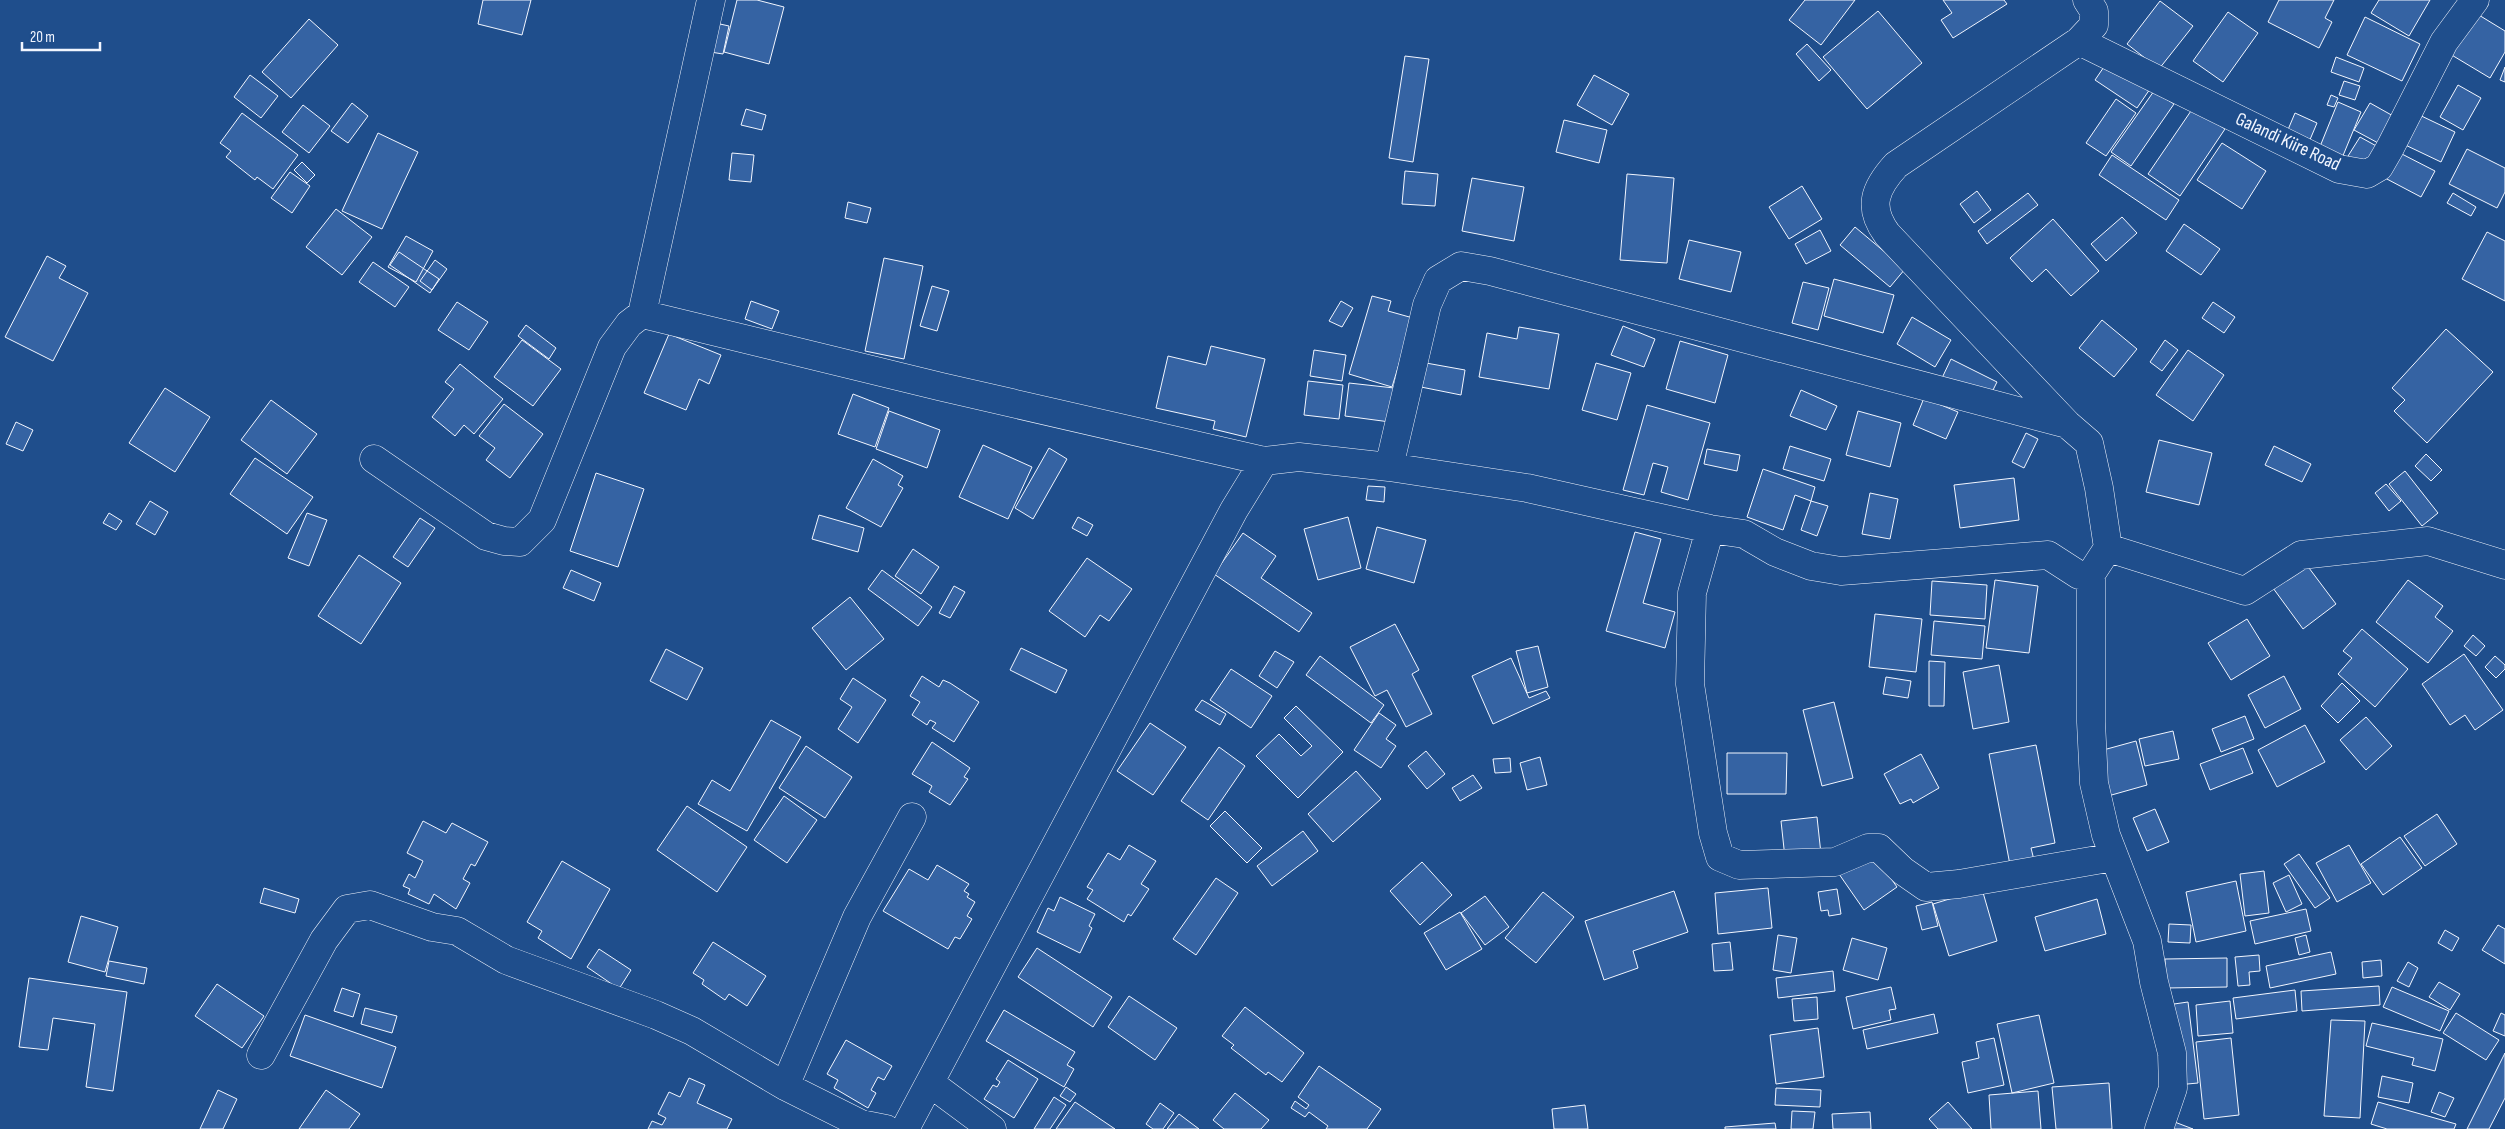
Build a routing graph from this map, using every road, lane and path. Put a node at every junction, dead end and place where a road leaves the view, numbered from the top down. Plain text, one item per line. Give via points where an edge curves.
1 (711, 0) edge
2 (2087, 0) edge
3 (2475, 0) edge
4 (2079, 41) junction
5 (642, 314) junction
6 (2067, 424) junction
7 (374, 459) dead end
8 (1264, 461) junction
9 (1389, 467) junction
10 (1710, 529) junction
11 (2108, 548) junction
12 (2505, 564) edge
13 (2091, 574) junction
14 (912, 817) dead end
15 (2114, 857) junction
16 (261, 1055) dead end
17 (930, 1083) junction
18 (785, 1086) junction
19 (886, 1129) edge
20 (905, 1129) edge
21 (992, 1129) edge
22 (2159, 1129) edge

1 - 5 street
2 - 4 street via 2094,11 2094,25
3 - 4 street, Galandi Kiire Road via 2444,42 2390,148 2378,166 2367,174 2339,169
4 - 6 street via 1896,165 1881,182 1875,201 1877,220 1887,234
5 - 7 street via 612,347 542,520 520,542 486,536
5 - 8 street
6 - 9 street via 1461,266 1438,280 1427,305
6 - 11 street via 2089,442
8 - 9 street via 1299,457
8 - 17 street via 1234,510
9 - 10 street via 1527,488
10 - 13 street via 1744,534 1775,552 1811,566 1841,571 2048,555 2079,575
10 - 15 street via 1692,593 1690,684 1713,833 1720,857 1740,865 1835,862 1868,848 1879,848 1926,887
11 - 12 street via 2245,591 2301,555 2428,541
11 - 13 street
13 - 15 street via 2094,783
14 - 18 street via 857,917
15 - 22 street via 2147,941 2172,1053 2173,1088
16 - 18 street via 324,940 347,909 370,905 432,928 457,931 506,960 656,1015 692,1031
17 - 20 street
17 - 21 street
18 - 19 street via 861,1124

